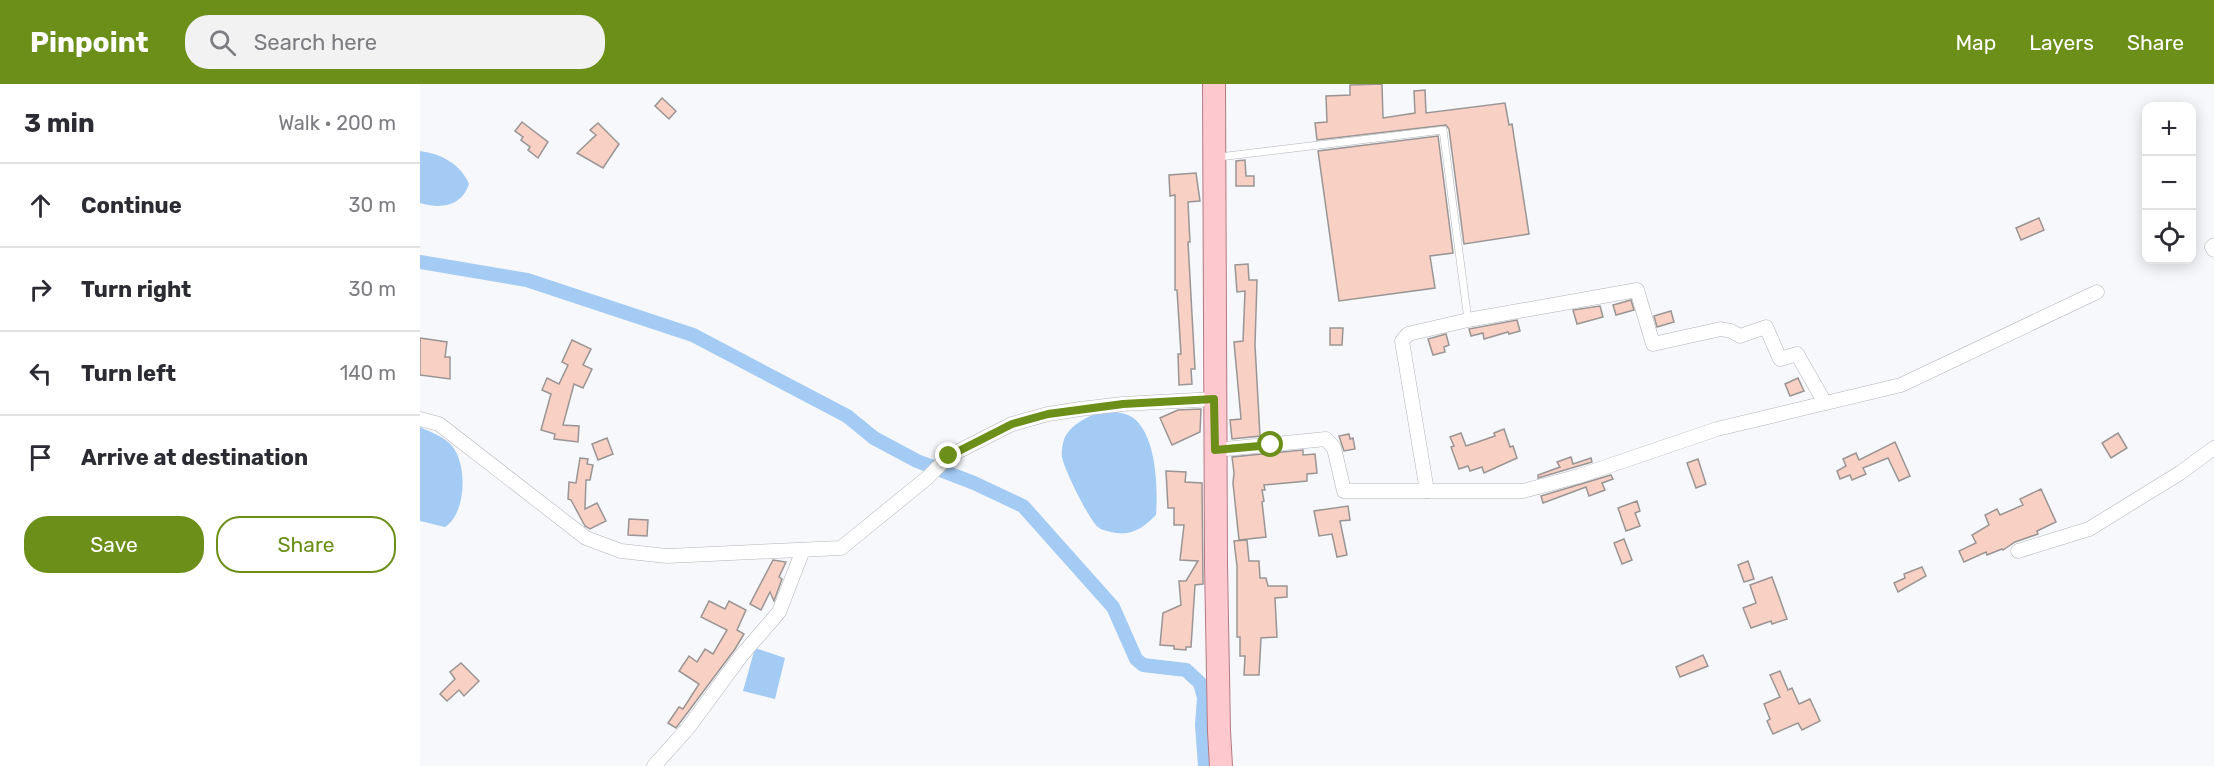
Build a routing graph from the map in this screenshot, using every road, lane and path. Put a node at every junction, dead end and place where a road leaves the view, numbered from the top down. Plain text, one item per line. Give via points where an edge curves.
1 (1214, 84) edge
2 (1214, 158) junction
3 (2214, 245) edge
4 (2214, 250) edge
5 (2097, 292) dead end
6 (1468, 320) junction
7 (1214, 399) junction
8 (1825, 404) junction
9 (420, 419) edge
10 (2214, 448) edge
11 (1215, 450) junction
12 (1427, 491) junction
13 (803, 550) junction
14 (2018, 551) dead end
15 (654, 766) edge
16 (1221, 766) edge

1 - 2 main road
2 - 6 lane via 1443,130
2 - 7 main road
3 - 4 street
5 - 8 street via 1902,385
6 - 8 street via 1637,290 1653,344 1721,329 1740,336 1766,327 1780,359 1797,354
6 - 12 street via 1408,334 1402,341
7 - 11 main road
7 - 13 street via 1123,404 1048,414 1012,424 949,456 841,548
8 - 12 street via 1717,429 1523,491
9 - 13 street via 439,424 586,538 621,551 667,556
10 - 14 street via 2089,529
11 - 12 street via 1326,439 1334,448 1344,491
11 - 16 main road
13 - 15 street via 779,612

